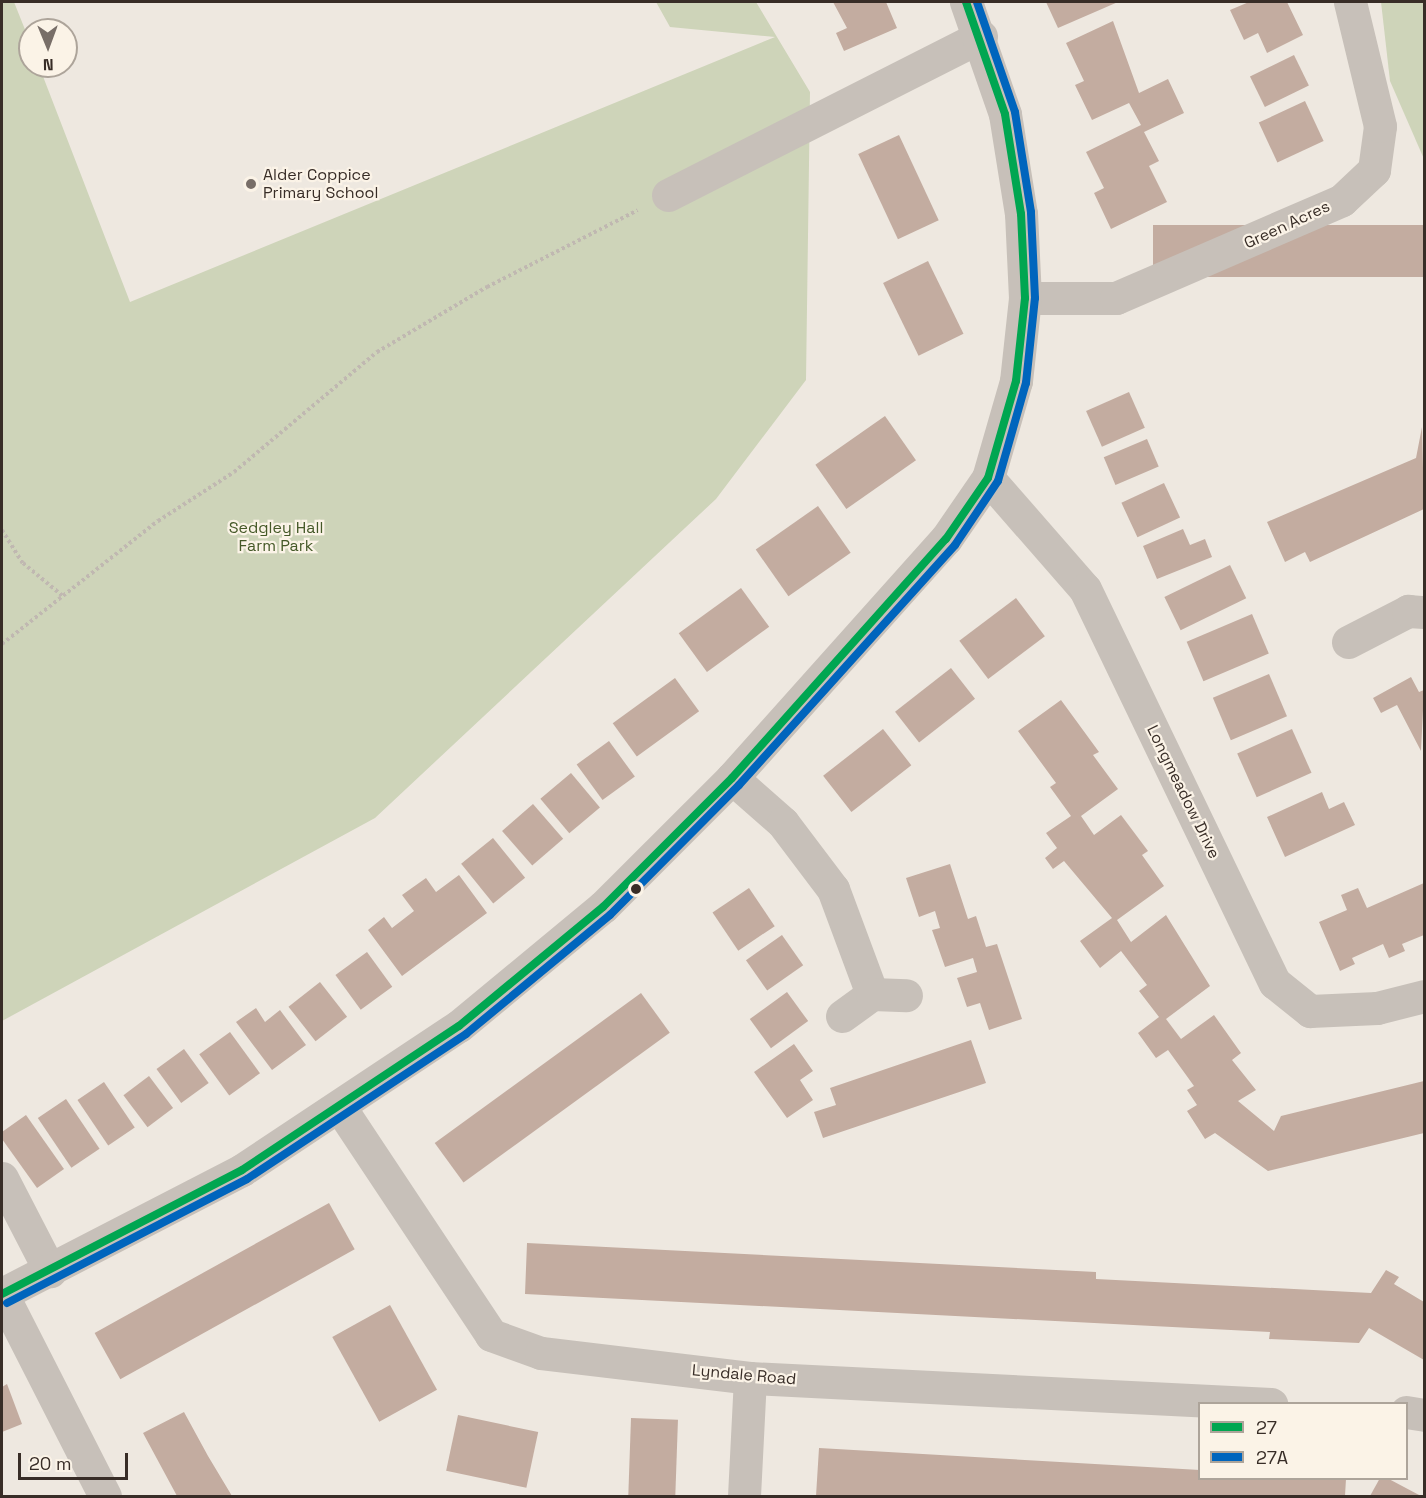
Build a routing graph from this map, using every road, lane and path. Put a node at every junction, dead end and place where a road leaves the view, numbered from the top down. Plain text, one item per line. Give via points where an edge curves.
1 (966, 2) edge
2 (1350, 2) edge
3 (981, 36) junction
4 (668, 195) joint
5 (1025, 298) junction
6 (988, 478) junction
7 (2, 530) edge
8 (64, 597) junction
9 (1425, 612) edge
10 (1348, 642) dead end
11 (2, 644) edge
12 (732, 778) junction
13 (872, 994) junction
14 (906, 995) dead end
15 (1425, 996) edge
16 (842, 1016) dead end
17 (341, 1109) junction
18 (2, 1178) edge
19 (50, 1270) junction
20 (2, 1294) edge
21 (750, 1378) junction
22 (1231, 1402) edge
23 (1408, 1412) edge
24 (1425, 1415) edge
25 (105, 1497) edge
26 (744, 1497) edge

1 - 3 street
2 - 5 street, Green Acres via 1380,126 1374,170 1350,192 1187,271 1116,298
3 - 4 street
3 - 5 street via 1005,114 1021,214
4 - 8 path via 487,286 377,352 234,472 158,521
5 - 6 street via 1016,381
6 - 12 street via 946,539
6 - 15 street, Longmeadow Drive via 1085,589 1275,983 1310,1011 1377,1008
7 - 8 path via 23,563
8 - 11 path
9 - 10 street via 1407,611
12 - 13 street via 783,823 833,890
12 - 17 street via 603,907 459,1026
13 - 14 street
13 - 16 street
17 - 19 street via 242,1170
17 - 21 street, Lyndale Road via 491,1335 541,1353
18 - 19 street
19 - 20 street
20 - 25 street
21 - 22 street, Lyndale Road
21 - 26 street
23 - 24 street

